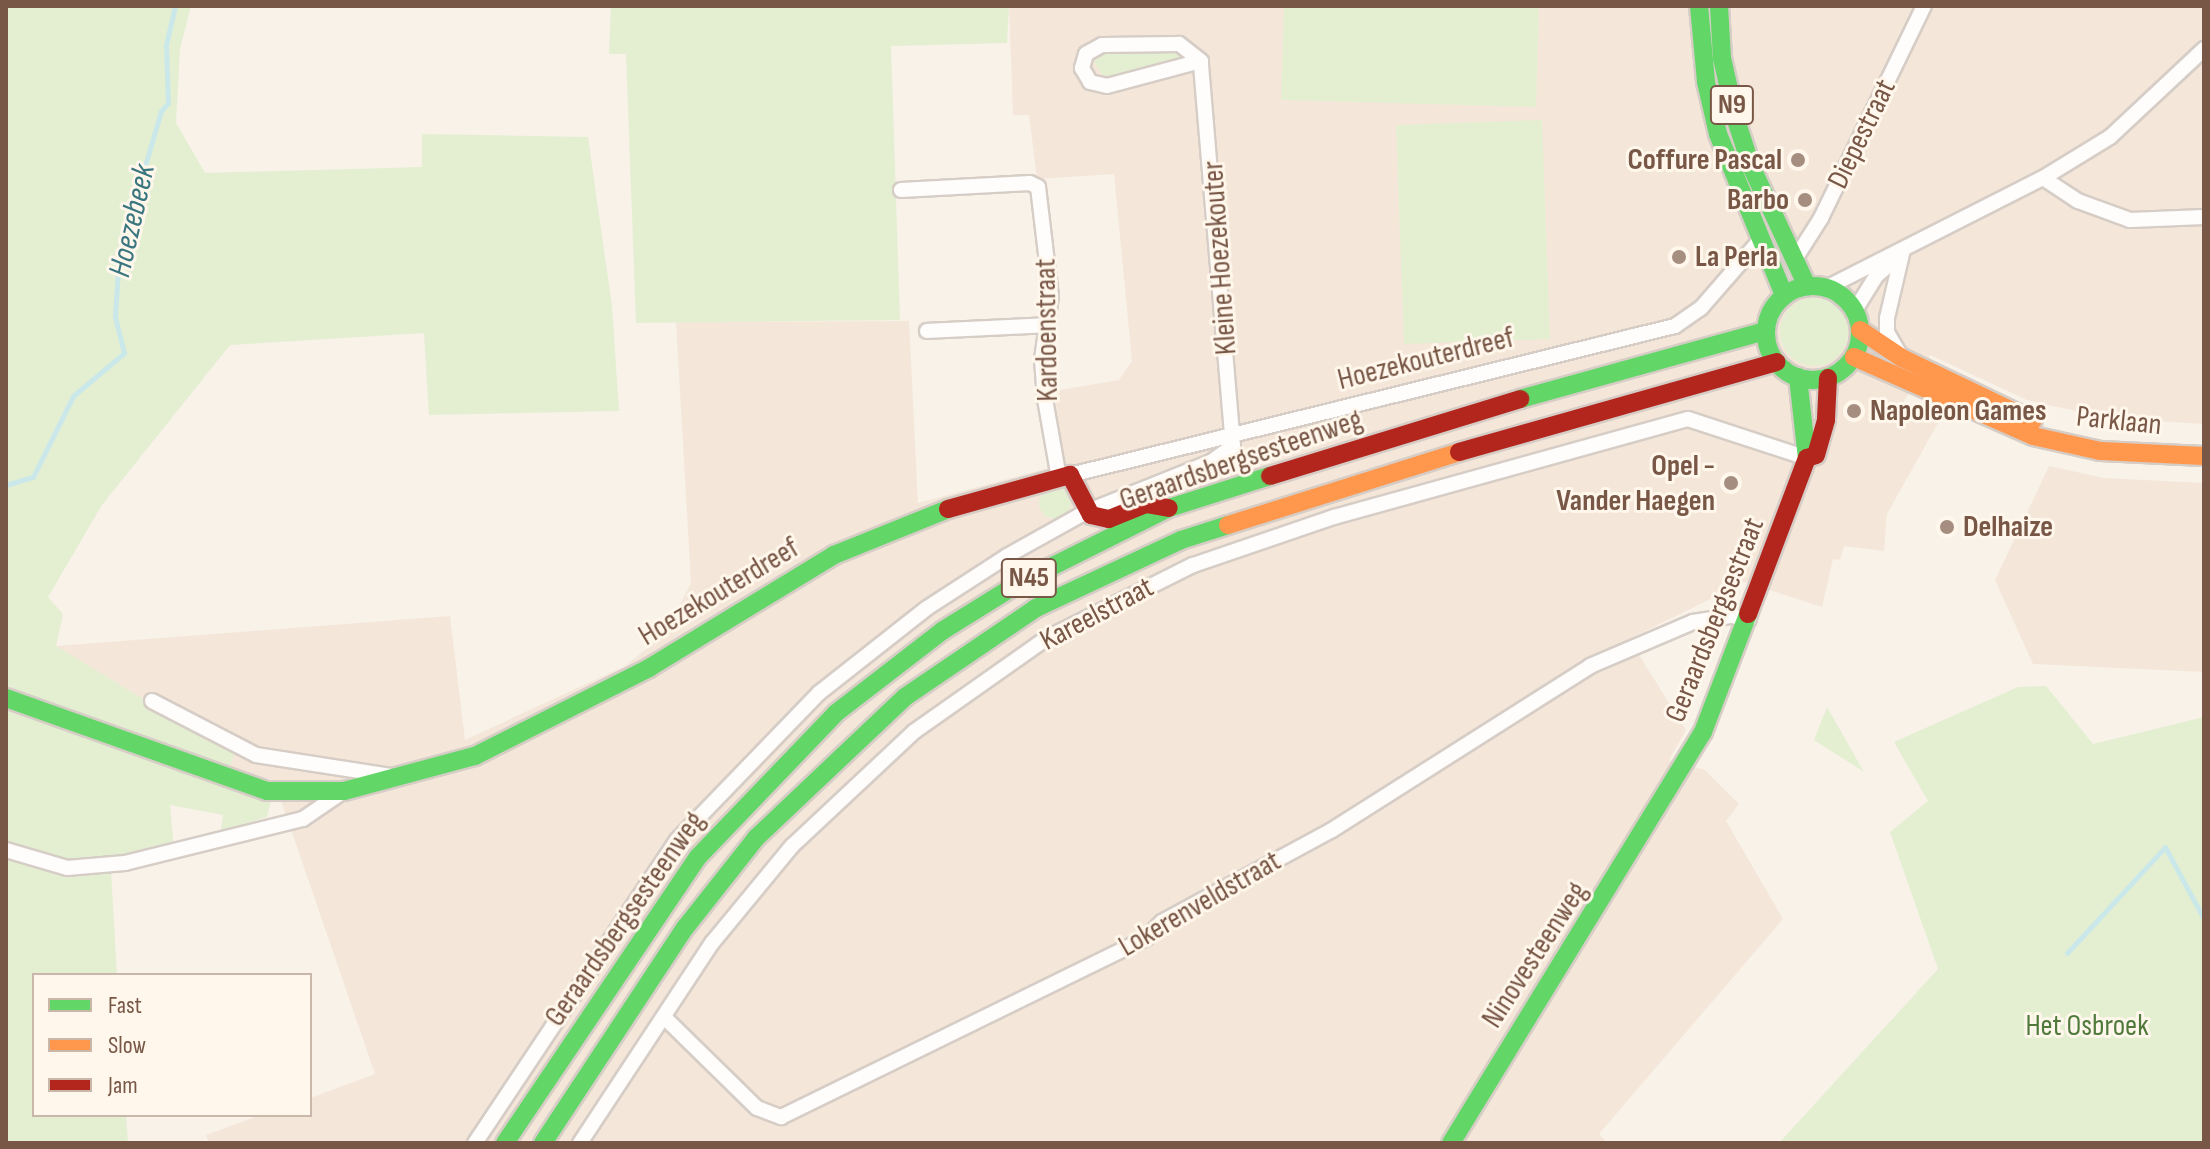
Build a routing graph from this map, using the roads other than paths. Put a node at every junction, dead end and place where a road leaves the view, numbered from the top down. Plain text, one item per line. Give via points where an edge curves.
1 (1699, 6) edge
2 (1719, 6) edge
3 (1924, 6) edge
4 (2204, 49) edge
5 (1201, 61) junction
6 (2043, 178) junction
7 (901, 190) dead end
8 (2204, 217) edge
9 (1761, 239) junction
10 (1905, 250) junction
11 (1795, 259) junction
12 (1816, 287) junction
13 (1784, 295) junction
14 (1855, 310) junction
15 (1049, 325) junction
16 (1860, 330) junction
17 (927, 331) dead end
18 (1766, 331) junction
19 (1854, 357) junction
20 (1902, 358) junction
21 (1776, 362) junction
22 (1798, 377) junction
23 (1828, 378) junction
24 (1231, 436) junction
25 (2204, 442) edge
26 (2204, 456) edge
27 (1807, 458) junction
28 (1064, 476) junction
29 (1169, 508) junction
30 (1086, 512) junction
31 (1749, 620) junction
32 (6, 698) edge
33 (152, 701) dead end
34 (404, 777) junction
35 (344, 791) junction
36 (1666, 799) joint
37 (6, 850) edge
38 (664, 1017) junction
39 (475, 1143) edge
40 (505, 1143) edge
41 (543, 1143) edge
42 (580, 1143) edge
43 (1451, 1143) edge

1 - 9 main road, N9 via 1704,70 1718,134
2 - 11 main road, N9 via 1722,58 1736,120
3 - 11 street, Diepestraat via 1821,218
4 - 6 street via 2122,127
5 - 5 street via 1179,44 1102,45 1086,54 1082,68 1090,82 1107,86
5 - 24 street, Kleine Hoezekouter
6 - 8 street via 2078,201 2130,220
6 - 10 street
7 - 15 street, Kardoenstraat via 1035,184 1042,193
9 - 13 main road, N9
9 - 24 street, Hoezekouterdreef via 1701,308 1675,326
10 - 12 street
10 - 14 street via 1876,276
10 - 20 street via 1887,318 1887,332
11 - 12 main road, N9
12 - 13 main road
12 - 14 main road
13 - 18 main road via 1773,307
14 - 16 main road
15 - 17 street
15 - 28 street, Kardoenstraat via 1042,359
16 - 19 main road
16 - 20 main road, Parklaan
18 - 21 main road
18 - 29 main road, Geraardsbergsesteenweg / N45 via 1489,408
19 - 23 main road
19 - 26 main road, Parklaan via 2033,436 2100,451
20 - 25 main road, Parklaan via 2030,420 2096,435
21 - 22 main road
21 - 41 main road, Geraardsbergsesteenweg / N45 via 1498,440 1181,540 1036,608 905,697 756,838 685,928
22 - 23 main road
22 - 27 main road, Geraardsbergsestraat
23 - 27 main road, Geraardsbergsestraat via 1824,427 1816,455
24 - 28 street, Hoezekouterdreef
24 - 30 street, Kleine Hoezekouter via 1228,454
27 - 31 main road, Geraardsbergsestraat
27 - 38 street, Kareelstraat via 1688,419 1334,517 1193,565 1115,601 977,683 846,791 756,886
28 - 30 main road
28 - 34 main road, Hoezekouterdreef via 934,513 872,537 566,713 475,756
29 - 30 main road via 1146,504 1104,519
29 - 40 main road, Geraardsbergsesteenweg / N45 via 1019,583 942,631 836,713 698,857
30 - 39 street via 869,651 713,799 637,894
31 - 36 main road, Geraardsbergsestraat via 1715,706
31 - 38 street, Lokerenveldstraat via 1732,616 1693,622 1590,666 1332,830 1162,922 1146,938 781,1117 757,1108
32 - 35 main road, Hoezekouterdreef via 267,791
33 - 34 street, Hoezekouterdreef via 256,755
34 - 35 main road, Hoezekouterdreef
35 - 37 street, Hoezekouterdreef via 303,819 125,863 67,868
36 - 43 main road, Ninovesteenweg
38 - 42 street, Kareelstraat

